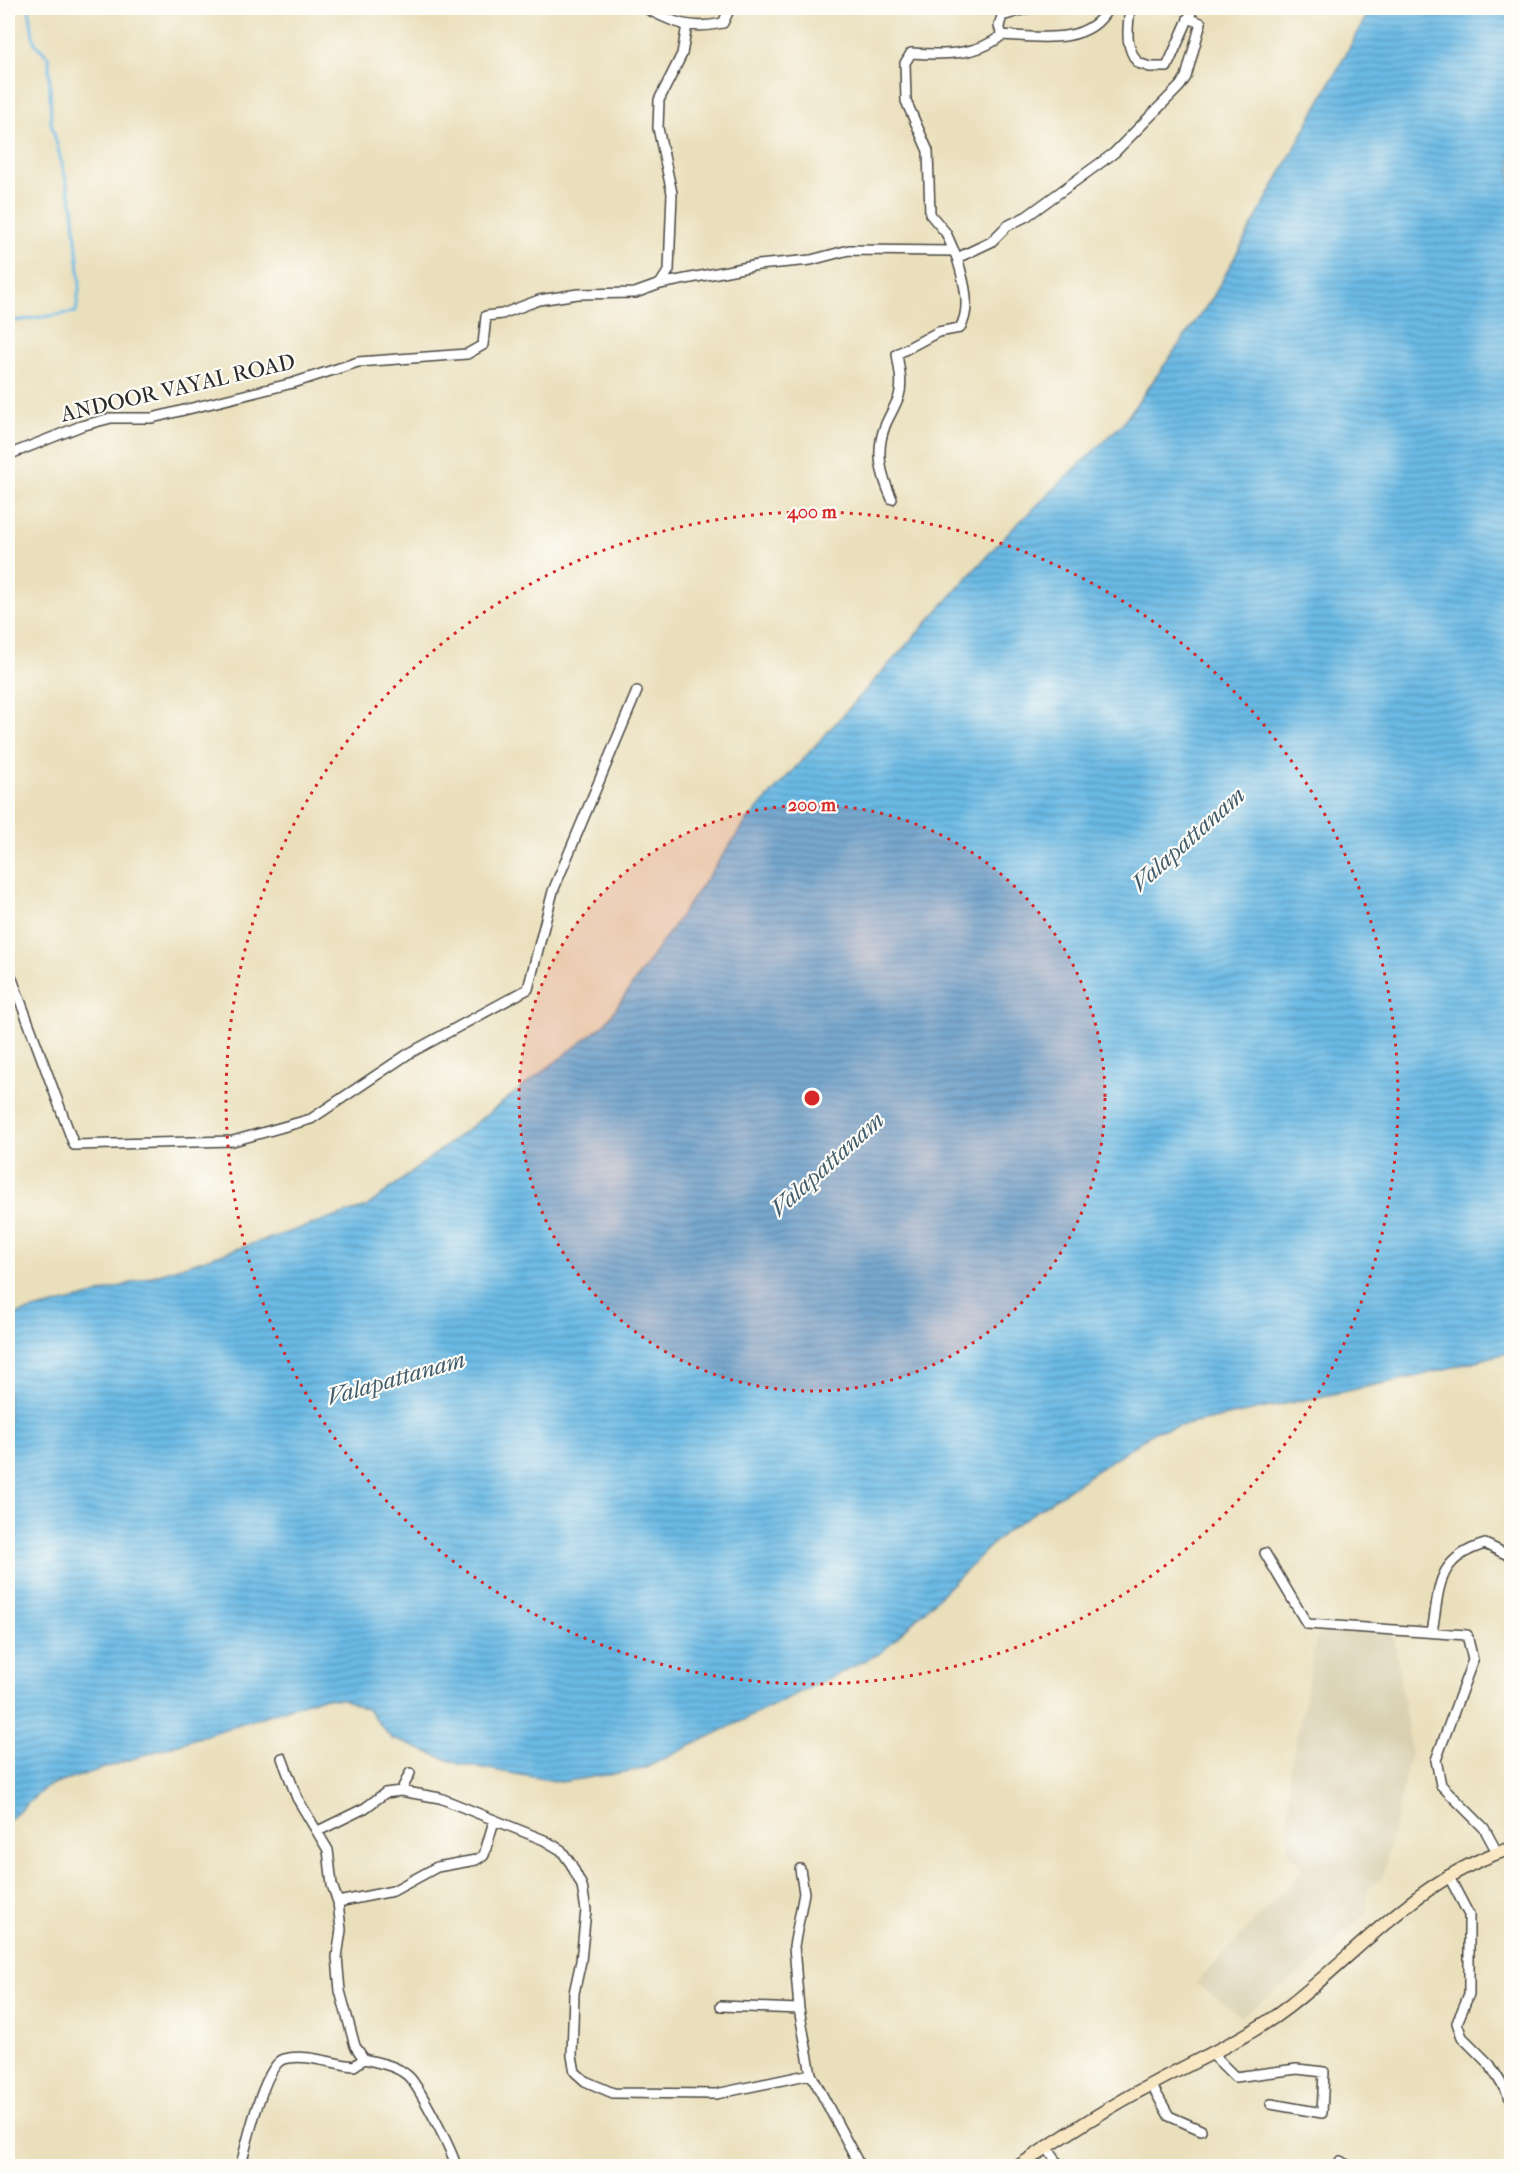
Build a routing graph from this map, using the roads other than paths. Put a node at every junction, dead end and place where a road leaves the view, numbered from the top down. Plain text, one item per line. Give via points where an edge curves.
1 (645, 8) edge
2 (730, 8) edge
3 (1029, 8) edge
4 (1108, 8) edge
5 (1130, 8) edge
6 (1193, 8) edge
7 (1188, 18) junction
8 (687, 25) junction
9 (1002, 35) junction
10 (955, 255) junction
11 (660, 284) junction
12 (8, 455) edge
13 (892, 499) dead end
14 (637, 692) dead end
15 (8, 968) edge
16 (1265, 1553) dead end
17 (1512, 1557) edge
18 (1432, 1632) junction
19 (282, 1758) dead end
20 (410, 1773) dead end
21 (401, 1791) junction
22 (494, 1821) junction
23 (318, 1831) junction
24 (1512, 1848) edge
25 (1497, 1852) junction
26 (800, 1869) dead end
27 (1448, 1875) junction
28 (338, 1902) junction
29 (721, 2006) dead end
30 (799, 2009) junction
31 (1211, 2053) junction
32 (364, 2060) junction
33 (812, 2074) junction
34 (1151, 2084) junction
35 (1508, 2086) edge
36 (1512, 2101) edge
37 (1272, 2104) dead end
38 (1201, 2130) dead end
39 (1047, 2148) junction
40 (242, 2161) dead end
41 (1340, 2161) dead end
42 (456, 2166) edge
43 (860, 2166) edge
44 (1019, 2166) edge
45 (1060, 2166) edge
46 (1349, 2166) edge

1 - 8 street
2 - 8 street via 723,23 700,28
3 - 9 street via 1002,16
4 - 9 street via 1095,24 1075,34
5 - 7 street via 1128,45 1138,63 1150,67 1167,67
6 - 7 street
7 - 10 street via 1202,23 1186,77 1164,105 1114,153 991,242
8 - 11 street via 682,54 659,100 658,128 672,193 669,270
9 - 10 street via 988,45 950,54 911,53 905,63 906,101 928,151 930,214 946,233
10 - 11 street via 849,250 811,260 758,265
10 - 13 street via 966,295 965,320 960,328 938,332 897,354 899,395 885,426 880,457 881,472
11 - 12 street, ANDOOR VAYAL ROAD via 634,293 578,294 539,300 486,316 483,345 467,354 358,362 293,383 152,418 111,418
14 - 15 street via 553,891 528,989 408,1054 311,1119 233,1141 74,1145
16 - 18 street via 1307,1624
17 - 18 street via 1485,1544 1468,1548 1444,1569
18 - 25 street via 1467,1635 1473,1660 1436,1760 1441,1785 1484,1828
19 - 23 street via 297,1798
20 - 21 street
21 - 22 street via 440,1798
21 - 23 street via 385,1793 365,1808
22 - 28 street via 484,1855 476,1860 437,1867 393,1891
22 - 33 street via 561,1850 582,1886 586,1911 574,1993 572,2056 575,2072 585,2081 613,2093 716,2094
23 - 28 street via 328,1850
24 - 25 main road
25 - 27 main road
26 - 30 street via 804,1893 794,1946
27 - 31 main road via 1399,1910 1287,2008
27 - 35 street via 1469,1915 1469,1994 1457,2023 1462,2037
28 - 32 street via 340,1991 355,2046
29 - 30 street
30 - 33 street
31 - 34 main road
31 - 37 street via 1235,2077 1297,2068 1324,2072 1322,2113
32 - 40 street via 354,2066 310,2058 283,2059 275,2065
32 - 42 street via 393,2067 412,2080
33 - 43 street
34 - 38 street via 1169,2116
34 - 39 main road via 1097,2113
35 - 36 street
39 - 44 main road
39 - 45 street
41 - 46 street

